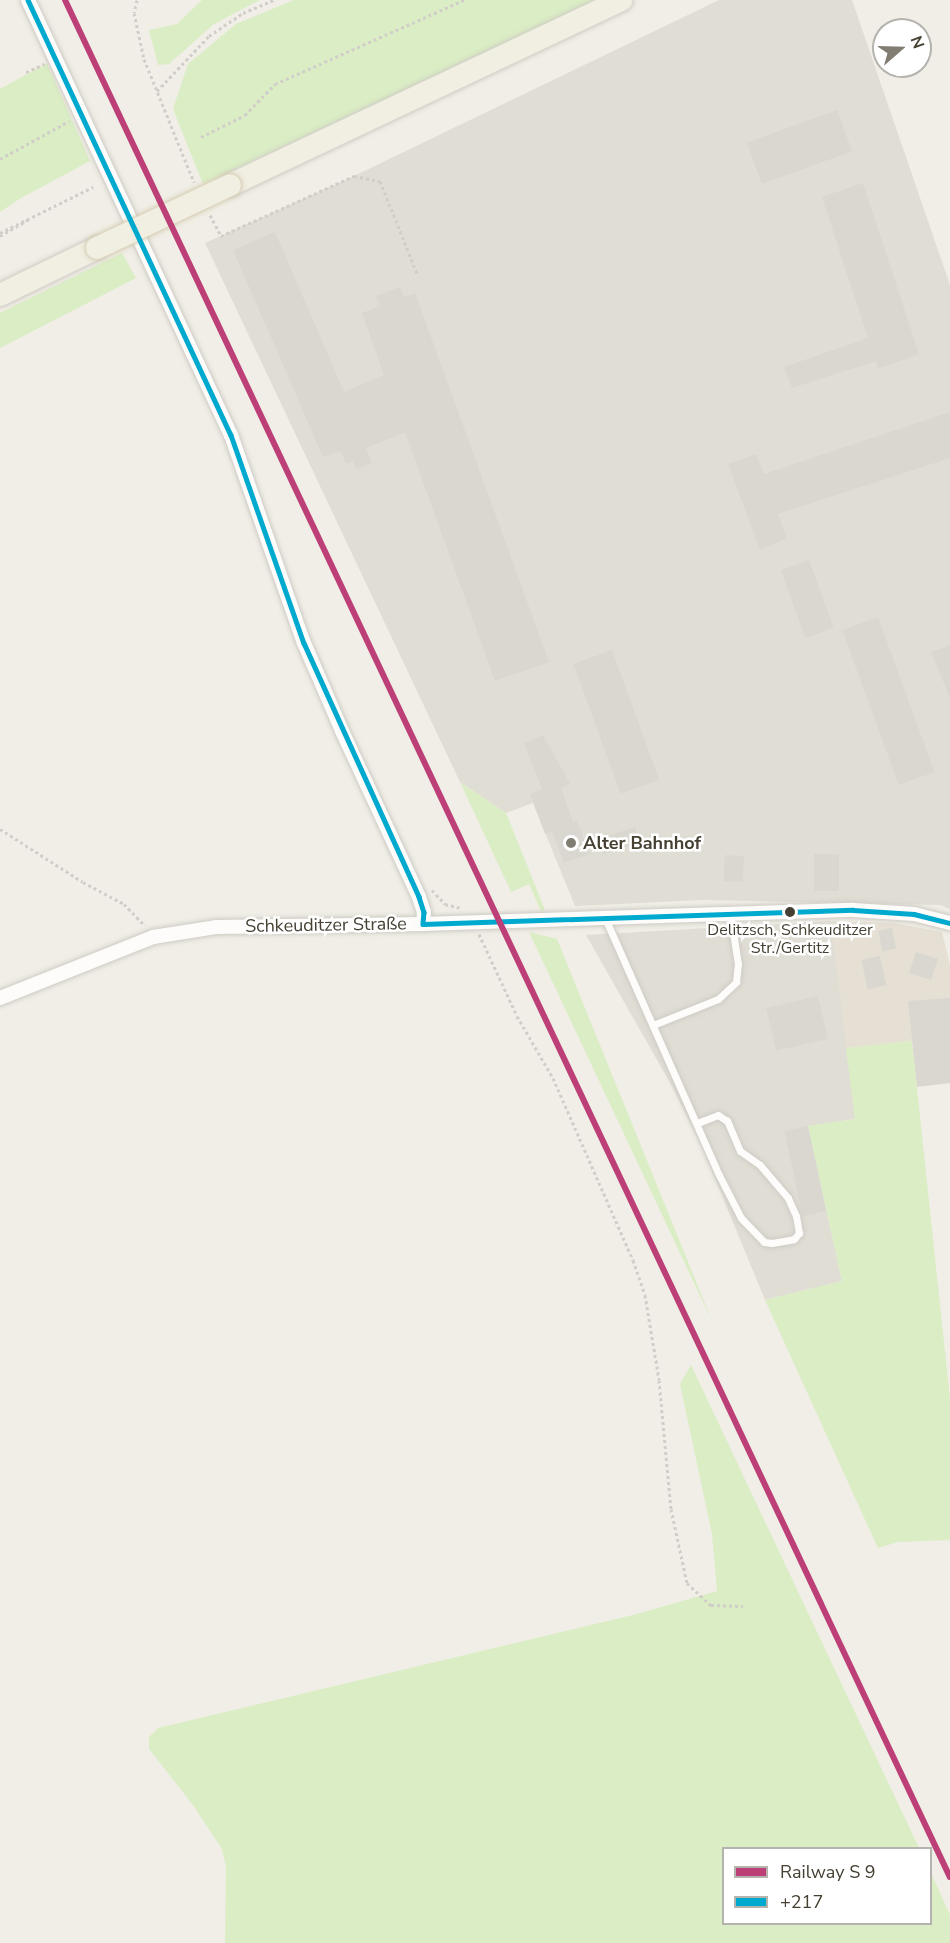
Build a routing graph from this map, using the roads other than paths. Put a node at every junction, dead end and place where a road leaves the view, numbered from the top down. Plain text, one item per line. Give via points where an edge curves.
1 (28, 0) edge
2 (622, 0) edge
3 (0, 295) edge
4 (730, 913) junction
5 (605, 918) junction
6 (950, 923) edge
7 (423, 924) junction
8 (0, 998) edge
9 (653, 1025) junction
10 (697, 1123) junction

1 - 7 street via 231,435 304,643 419,897
2 - 3 main road, bridge
4 - 5 street, Schkeuditzer Straße
4 - 6 street, Schkeuditzer Straße via 880,911
4 - 9 lane via 738,964 736,982 718,999
5 - 7 street, Schkeuditzer Straße
5 - 9 lane
7 - 8 street, Schkeuditzer Straße via 217,927 153,937
9 - 10 lane
10 - 10 lane via 746,1225 764,1242 794,1239 799,1233 788,1198 760,1165 740,1150 727,1121 718,1115

